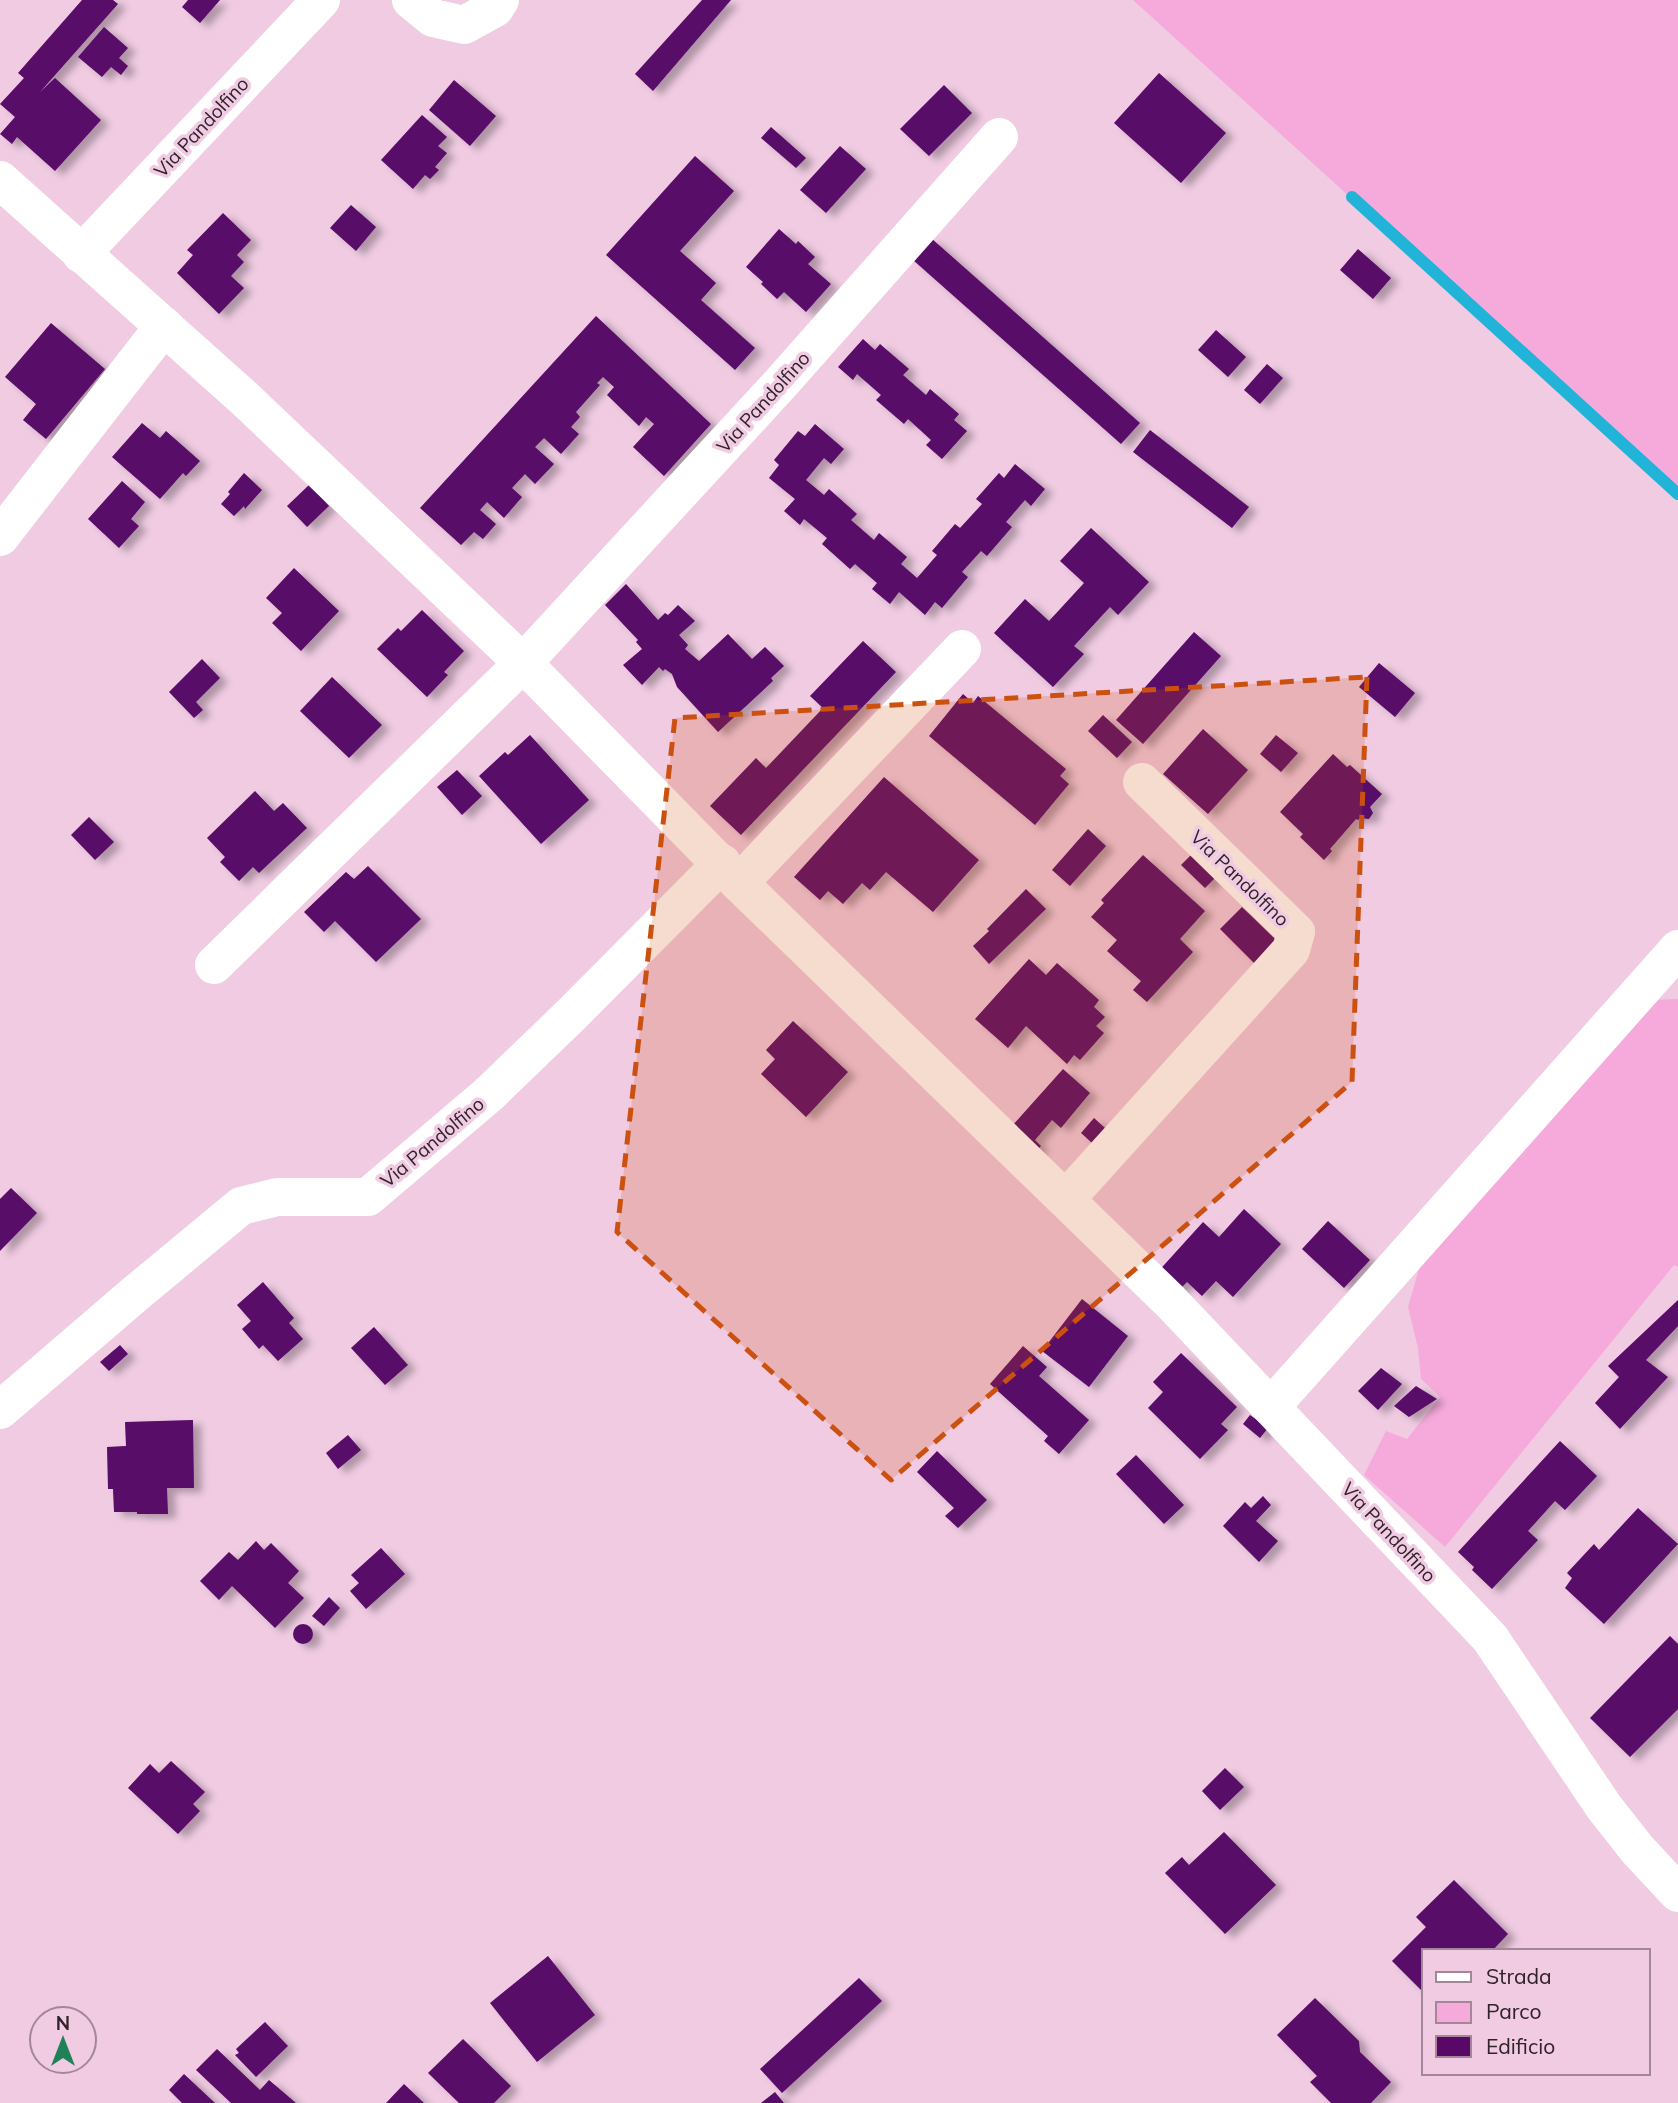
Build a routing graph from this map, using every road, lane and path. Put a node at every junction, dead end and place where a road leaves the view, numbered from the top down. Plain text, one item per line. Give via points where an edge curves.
1 (321, 0) edge
2 (411, 0) edge
3 (500, 0) edge
4 (999, 137) dead end
5 (2, 187) edge
6 (81, 254) junction
7 (164, 326) junction
8 (0, 537) edge
9 (962, 649) dead end
10 (523, 663) junction
11 (1142, 782) dead end
12 (731, 873) junction
13 (1678, 949) edge
14 (214, 965) dead end
15 (1066, 1199) junction
16 (1271, 1407) junction
17 (0, 1410) edge
18 (1678, 1894) edge

1 - 6 street, Via Pandolfino
2 - 3 street via 433,18 464,25 495,8
4 - 10 street, Via Pandolfino
5 - 6 street, Via Pandolfino
6 - 7 street, Via Pandolfino
7 - 8 street
7 - 10 street, Via Pandolfino
9 - 12 street, Via Pandolfino
10 - 12 street, Via Pandolfino
10 - 14 street, Via Pandolfino
11 - 15 street, Via Pandolfino via 1296,932 1291,950
12 - 15 street, Via Pandolfino
12 - 17 street, Via Pandolfino via 489,1094 368,1197 277,1197 241,1206
13 - 16 street
15 - 16 street, Via Pandolfino
16 - 18 street, Via Pandolfino via 1490,1638 1604,1807

